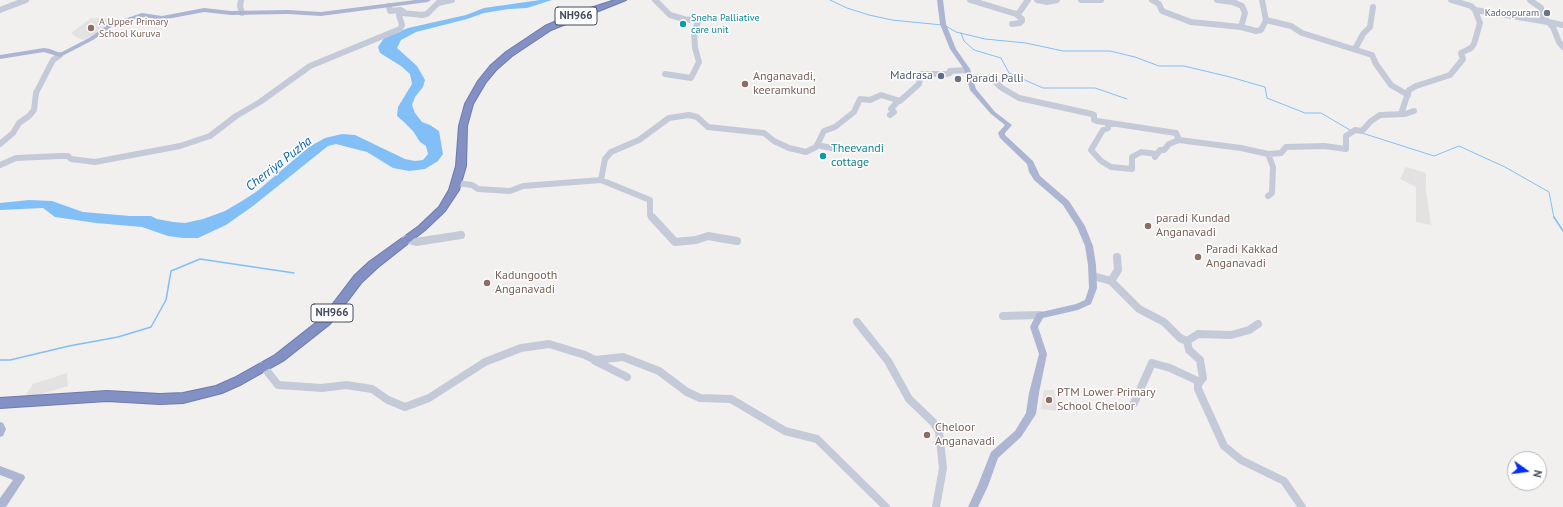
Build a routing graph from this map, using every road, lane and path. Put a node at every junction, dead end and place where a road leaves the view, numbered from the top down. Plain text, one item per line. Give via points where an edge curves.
1 (26, 0) edge
2 (241, 0) edge
3 (428, 0) edge
4 (452, 0) edge
5 (622, 0) edge
6 (655, 0) edge
7 (940, 0) edge
8 (970, 0) edge
9 (1028, 0) edge
10 (1037, 0) edge
11 (1057, 0) edge
12 (1082, 0) edge
13 (1101, 0) edge
14 (1152, 0) edge
15 (1217, 0) edge
16 (1262, 0) edge
17 (1451, 0) edge
18 (1530, 0) edge
19 (390, 6) junction
20 (1373, 7) dead end
21 (0, 10) edge
22 (1475, 10) junction
23 (402, 11) junction
24 (242, 13) junction
25 (1016, 14) junction
26 (1266, 20) junction
27 (1548, 22) junction
28 (1012, 24) dead end
29 (1563, 25) edge
30 (1241, 27) junction
31 (1563, 48) edge
32 (1355, 49) junction
33 (60, 55) junction
34 (0, 57) edge
35 (665, 74) dead end
36 (968, 74) junction
37 (1408, 94) junction
38 (898, 101) junction
39 (1414, 112) dead end
40 (1401, 114) junction
41 (890, 115) dead end
42 (1108, 123) junction
43 (1179, 140) junction
44 (0, 144) edge
45 (817, 145) junction
46 (868, 150) dead end
47 (1157, 154) junction
48 (1268, 154) junction
49 (1148, 157) dead end
50 (0, 165) edge
51 (602, 180) junction
52 (456, 183) junction
53 (1268, 196) dead end
54 (461, 235) dead end
55 (406, 239) junction
56 (736, 241) dead end
57 (1117, 257) dead end
58 (1093, 276) junction
59 (1111, 281) junction
60 (1040, 315) junction
61 (1003, 316) dead end
62 (857, 322) dead end
63 (1258, 324) dead end
64 (1187, 341) junction
65 (595, 360) junction
66 (263, 366) junction
67 (627, 377) dead end
68 (1200, 382) junction
69 (0, 403) edge
70 (1134, 403) dead end
71 (0, 426) edge
72 (0, 433) edge
73 (0, 470) edge
74 (0, 507) edge
75 (886, 507) edge
76 (936, 507) edge
77 (973, 507) edge
78 (1302, 507) edge

1 - 21 street
2 - 24 street
3 - 19 main road
4 - 23 street via 438,3 427,14 409,14
5 - 52 highway, NH966 via 548,28 493,68 475,92 465,115 461,166
6 - 35 street via 670,15 688,20 700,18 694,31 699,62 691,78
7 - 36 main road via 943,24 953,49
8 - 25 street via 1004,14
9 - 25 street
10 - 11 street
12 - 13 street
14 - 30 street via 1159,4 1162,11 1191,22
15 - 30 street via 1242,6 1245,13
16 - 26 street
17 - 22 street via 1471,6
18 - 27 street via 1541,8 1541,14
19 - 23 street via 390,11
19 - 24 main road via 321,14
20 - 32 street via 1370,27
22 - 27 street
22 - 37 street via 1480,22 1476,39 1471,48 1460,53 1463,59 1453,72 1416,86 1409,90
23 - 50 street via 399,15 402,25 400,29 310,66 210,136 180,146 95,162 60,156 16,158
24 - 33 main road via 204,10 162,18 139,16 112,25
25 - 28 street via 1022,21
26 - 30 street via 1261,30
26 - 32 street via 1291,26
27 - 29 street
27 - 31 street
32 - 37 street via 1372,55 1392,85
33 - 34 main road via 44,50
33 - 44 street via 53,60 36,93 34,110
36 - 38 street via 950,71 947,74 921,74 919,84
36 - 42 street via 991,78 1019,98 1092,114 1094,120
36 - 58 main road via 973,90 1009,125 1001,133 1002,136 1030,163 1037,178 1066,203 1078,221 1089,246
37 - 40 street
38 - 41 street via 891,109 894,112
38 - 45 street via 881,95 870,100 860,100 854,112 835,127 824,131
39 - 40 street
40 - 48 street via 1380,115 1362,131 1353,131 1346,136 1346,149 1324,146 1286,147 1281,153
42 - 43 street via 1176,133 1180,137
42 - 47 street via 1108,128 1103,130 1091,150 1101,161 1111,167 1132,169 1132,158 1136,154
43 - 47 street
43 - 48 street
45 - 46 street via 836,149
45 - 51 street via 812,150 801,151 777,143 764,133 713,128 694,116 675,117 663,121 639,140 611,152 605,159
47 - 49 street via 1155,157
48 - 53 street via 1273,167 1272,193
51 - 52 street via 523,186 510,192
51 - 56 street via 650,200 650,215 675,242 708,236
52 - 55 highway, NH966 via 449,199 435,216
54 - 55 street via 416,242
55 - 66 highway, NH966 via 358,279 326,320 279,358
57 - 59 street via 1118,270
58 - 59 street
58 - 60 main road via 1093,288 1088,302 1078,307
59 - 64 street via 1139,309 1164,322 1180,338
60 - 61 street
60 - 77 main road via 1034,327 1044,354 1031,414 1018,434 994,455
62 - 76 street via 888,361 909,399 939,431 943,468
63 - 64 street via 1249,330 1231,335 1198,334
64 - 68 street via 1189,350 1200,360 1202,366 1203,378
65 - 66 street via 549,344 521,348 485,362 429,398 405,407 372,389 346,385 322,388 278,385
65 - 67 street
65 - 75 street via 623,357 659,371 687,392 700,398 731,399 786,430 817,439
66 - 69 highway, NH966 via 218,390 183,398 107,396
68 - 70 street via 1152,363
68 - 78 street via 1198,389 1224,446 1240,460 1284,481
71 - 72 main road
73 - 74 main road via 20,478

